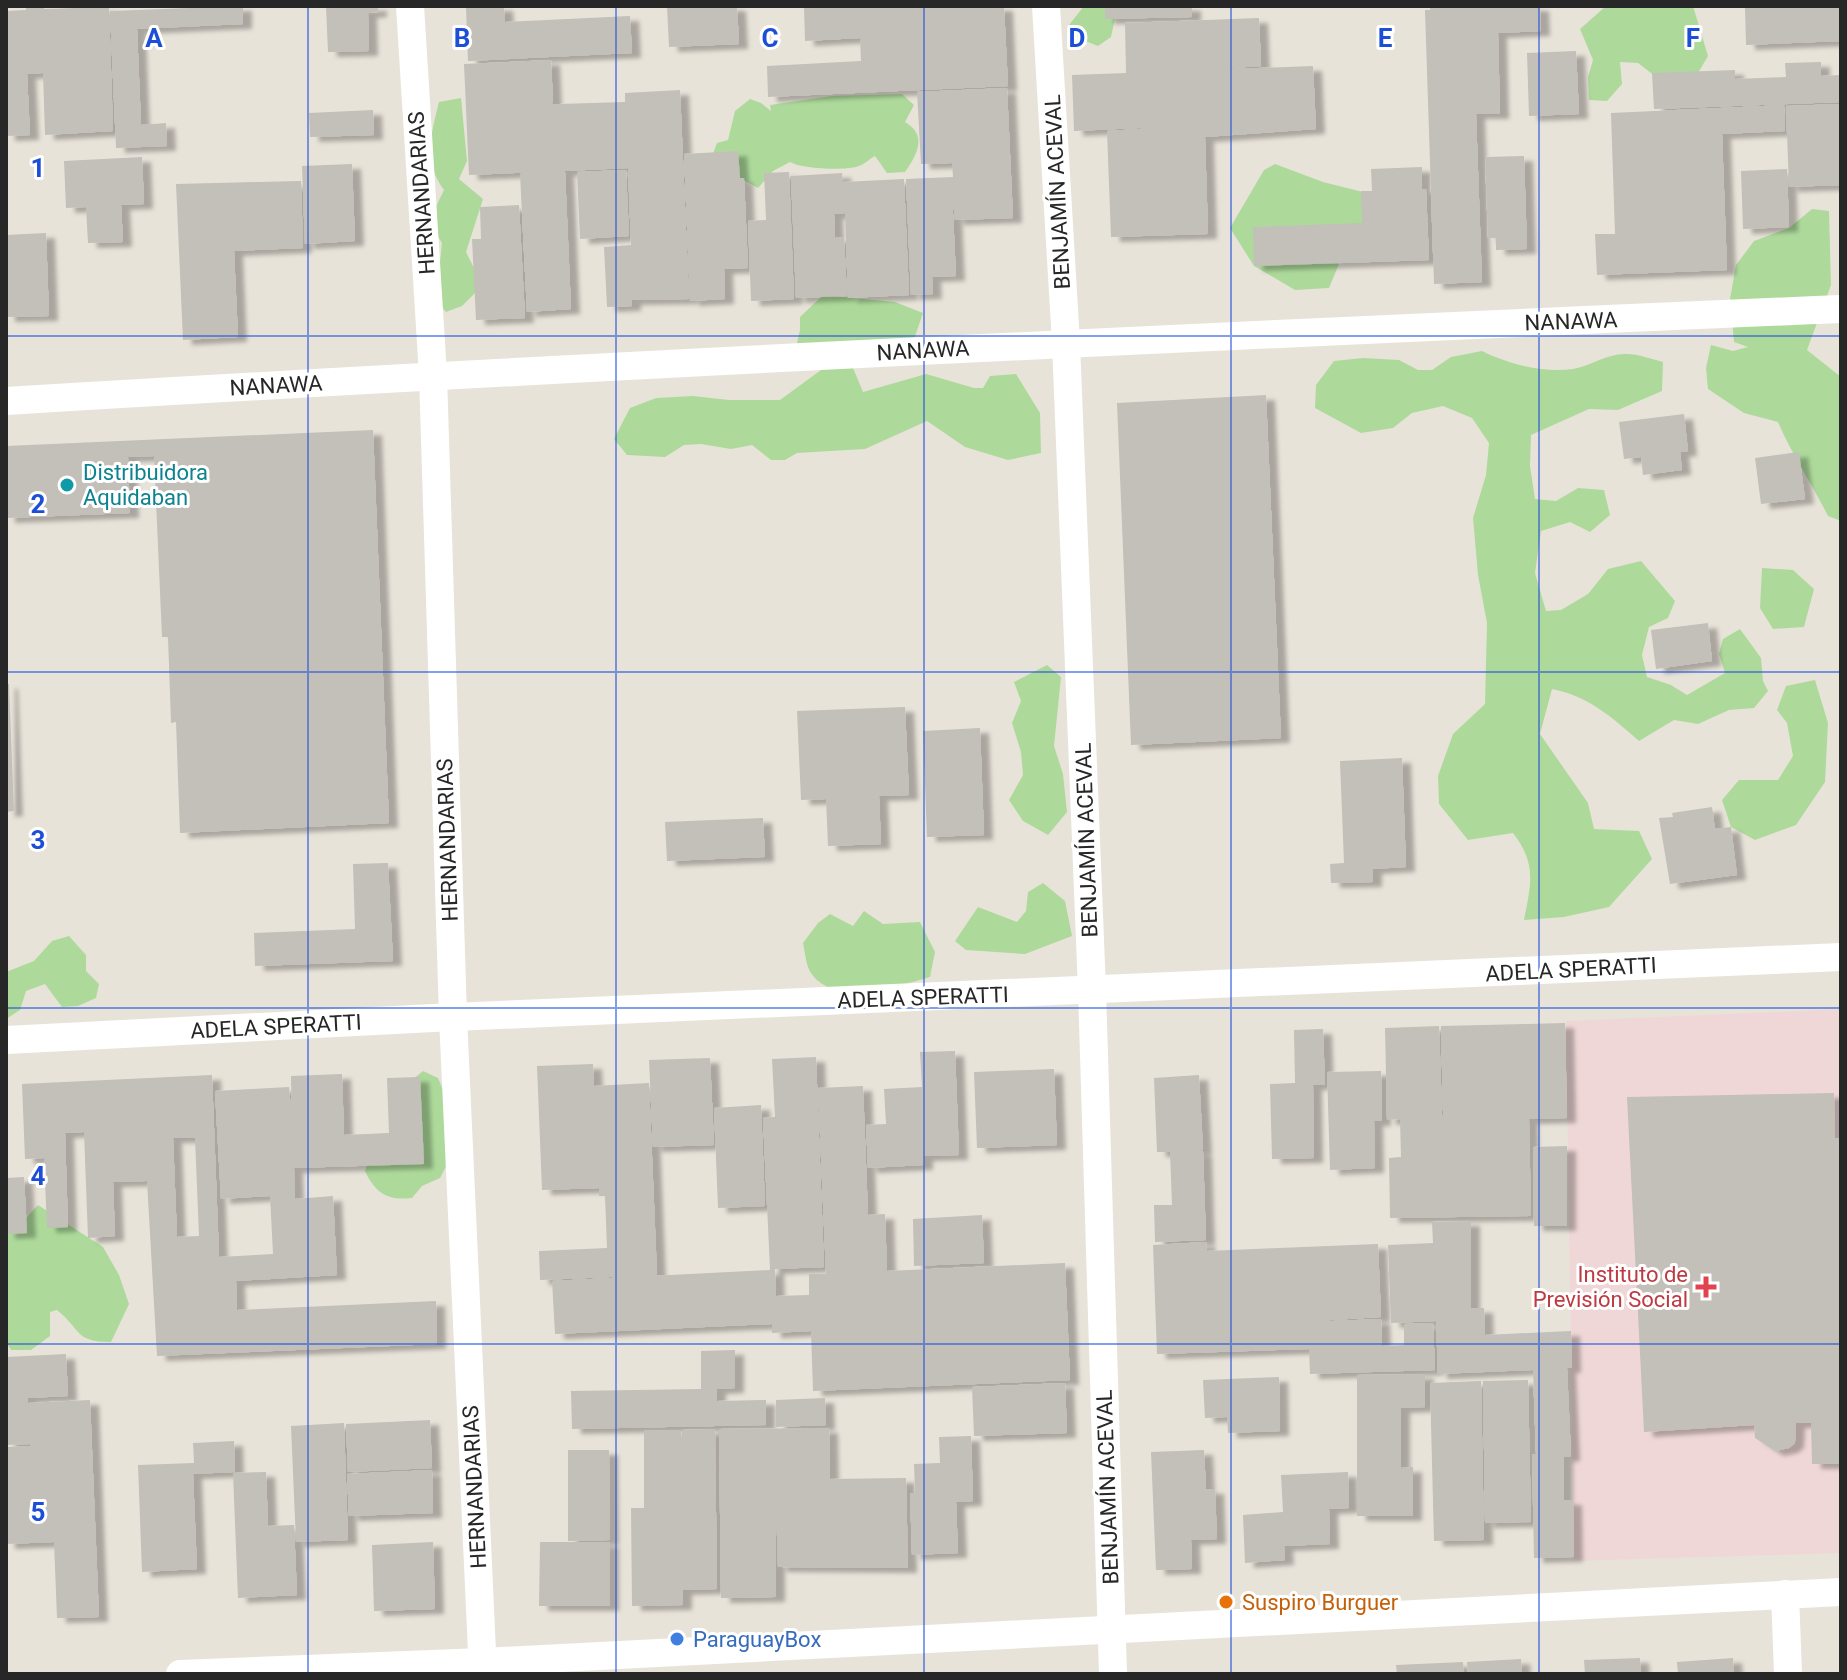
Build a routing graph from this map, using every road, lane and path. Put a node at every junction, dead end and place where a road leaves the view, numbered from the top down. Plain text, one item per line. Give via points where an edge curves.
1 (410, 6) edge
2 (1046, 6) edge
3 (1841, 309) edge
4 (1066, 343) junction
5 (433, 375) junction
6 (6, 401) edge
7 (1841, 957) edge
8 (1092, 990) junction
9 (453, 1017) junction
10 (6, 1040) edge
11 (1841, 1592) edge
12 (1785, 1594) junction
13 (1111, 1629) junction
14 (483, 1668) edge
15 (180, 1674) edge
16 (1113, 1674) edge
17 (1788, 1674) edge

1 - 5 street, HERNANDARIAS
2 - 4 street, BENJAMÍN ACEVAL
3 - 4 street, NANAWA
4 - 5 street, NANAWA
4 - 8 street, BENJAMÍN ACEVAL
5 - 6 street, NANAWA
5 - 9 street, HERNANDARIAS
7 - 8 street, ADELA SPERATTI
8 - 9 street, ADELA SPERATTI
8 - 13 street, BENJAMÍN ACEVAL
9 - 10 street, ADELA SPERATTI
9 - 14 street, HERNANDARIAS
11 - 12 street
12 - 13 street
12 - 17 street
13 - 14 street
13 - 16 street, BENJAMÍN ACEVAL
14 - 15 street

